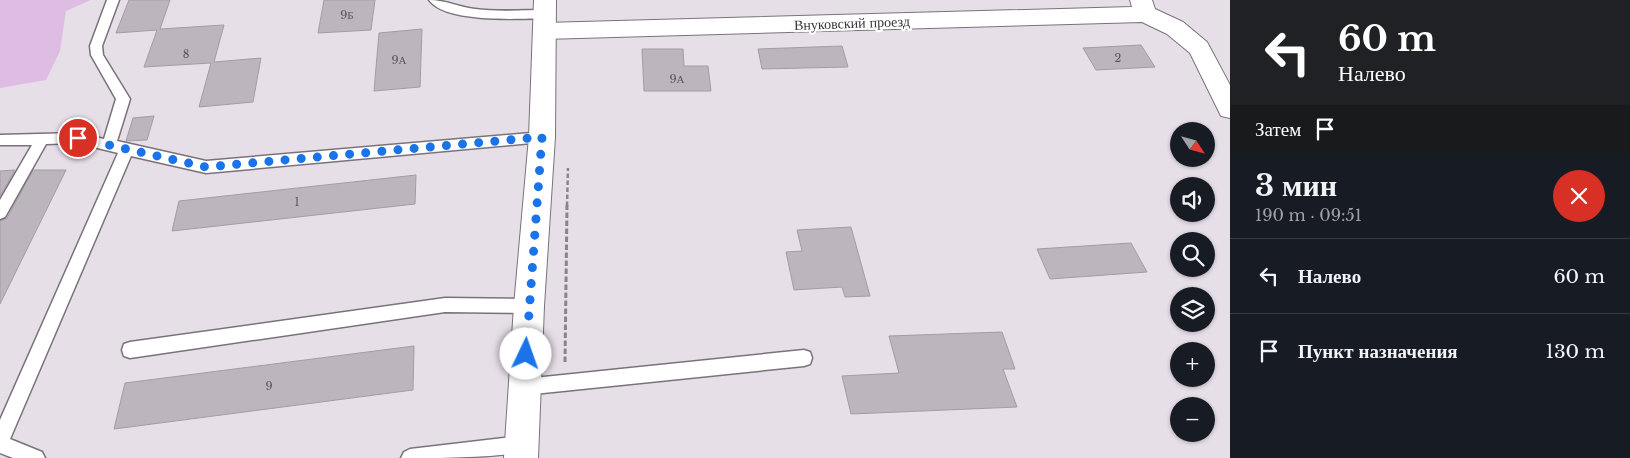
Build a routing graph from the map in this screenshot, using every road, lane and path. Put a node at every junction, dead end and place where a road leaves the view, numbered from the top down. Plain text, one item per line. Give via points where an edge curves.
1 (113, 0) edge
2 (435, 0) edge
3 (1143, 7) edge
4 (545, 15) edge
5 (1230, 109) edge
6 (542, 137) junction
7 (42, 139) junction
8 (0, 140) edge
9 (109, 145) junction
10 (127, 149) junction
11 (568, 167) dead end
12 (0, 213) edge
13 (529, 306) junction
14 (130, 350) dead end
15 (804, 358) dead end
16 (564, 383) junction
17 (524, 387) junction
18 (0, 440) edge
19 (0, 444) edge
20 (521, 451) edge
21 (36, 458) edge
22 (410, 458) edge

1 - 9 lane via 96,46 97,55 123,99
2 - 4 lane via 485,14
3 - 4 street, Внуковский проезд
3 - 5 street via 1199,48
4 - 6 street
6 - 10 lane via 206,167
6 - 13 street
7 - 8 lane
7 - 9 lane via 78,138
7 - 12 lane
9 - 10 lane
10 - 18 lane
11 - 16 path
13 - 14 lane via 445,305
13 - 17 street
15 - 16 lane
16 - 17 lane
17 - 20 street
19 - 21 lane
20 - 22 lane

